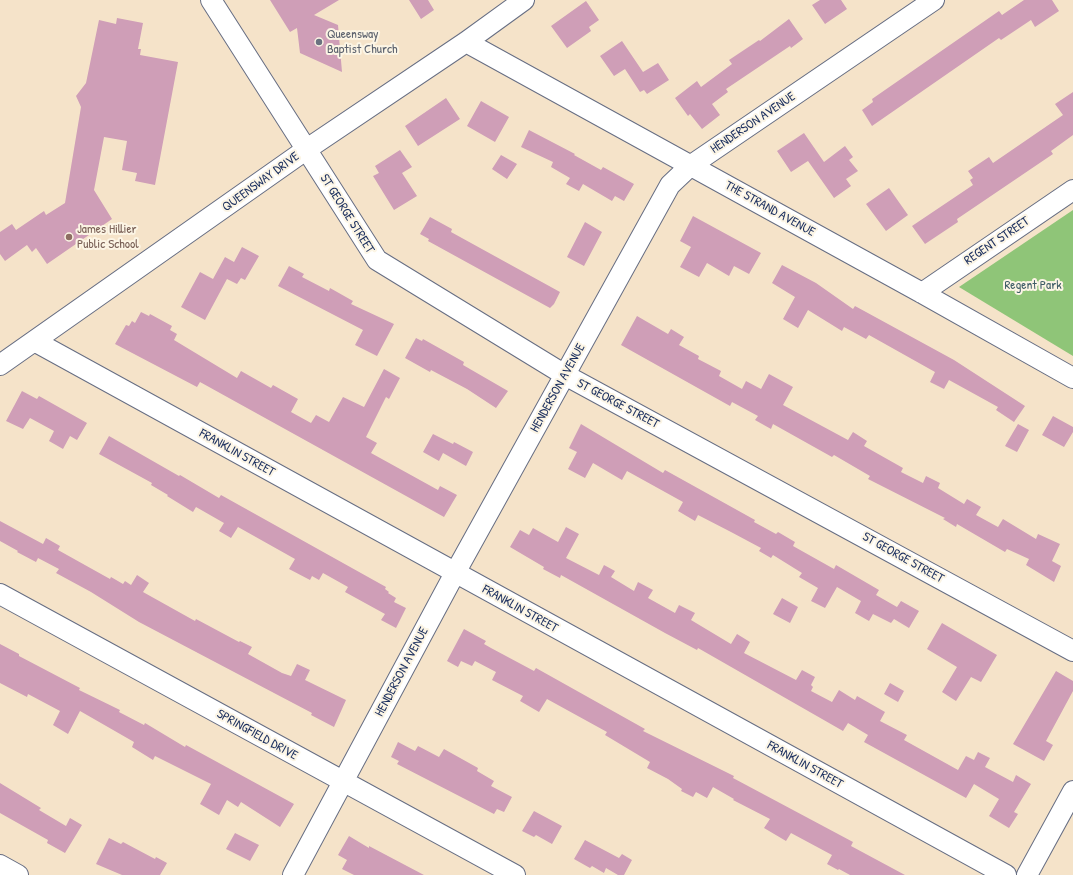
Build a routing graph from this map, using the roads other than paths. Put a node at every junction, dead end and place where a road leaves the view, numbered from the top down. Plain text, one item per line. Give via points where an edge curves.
1 (211, 0) edge
2 (524, 0) edge
3 (934, 0) edge
4 (466, 42) junction
5 (307, 149) junction
6 (690, 166) junction
7 (1073, 190) edge
8 (922, 293) junction
9 (36, 342) junction
10 (0, 365) edge
11 (565, 375) junction
12 (1073, 378) edge
13 (455, 573) junction
14 (0, 594) edge
15 (1073, 650) edge
16 (344, 782) junction
17 (1073, 791) edge
18 (0, 865) edge
19 (18, 875) edge
20 (293, 875) edge
21 (515, 875) edge
22 (1006, 875) edge
23 (1027, 875) edge

1 - 5 street, ST GEORGE STREET
2 - 4 street, QUEENSWAY DRIVE
3 - 6 street, HENDERSON AVENUE
4 - 5 street, QUEENSWAY DRIVE
4 - 6 street, THE STRAND AVENUE
5 - 9 street, QUEENSWAY DRIVE
5 - 11 street, ST GEORGE STREET via 377,260
6 - 8 street, THE STRAND AVENUE
6 - 11 street, HENDERSON AVENUE via 670,185
7 - 8 street, REGENT STREET
8 - 12 street, THE STRAND AVENUE
9 - 10 street, QUEENSWAY DRIVE
9 - 13 street, FRANKLIN STREET
11 - 13 street, HENDERSON AVENUE
11 - 15 street, ST GEORGE STREET
13 - 16 street, HENDERSON AVENUE
13 - 22 street, FRANKLIN STREET
14 - 16 street, SPRINGFIELD DRIVE
16 - 20 street, HENDERSON AVENUE
16 - 21 street, SPRINGFIELD DRIVE
17 - 23 street
18 - 19 street

